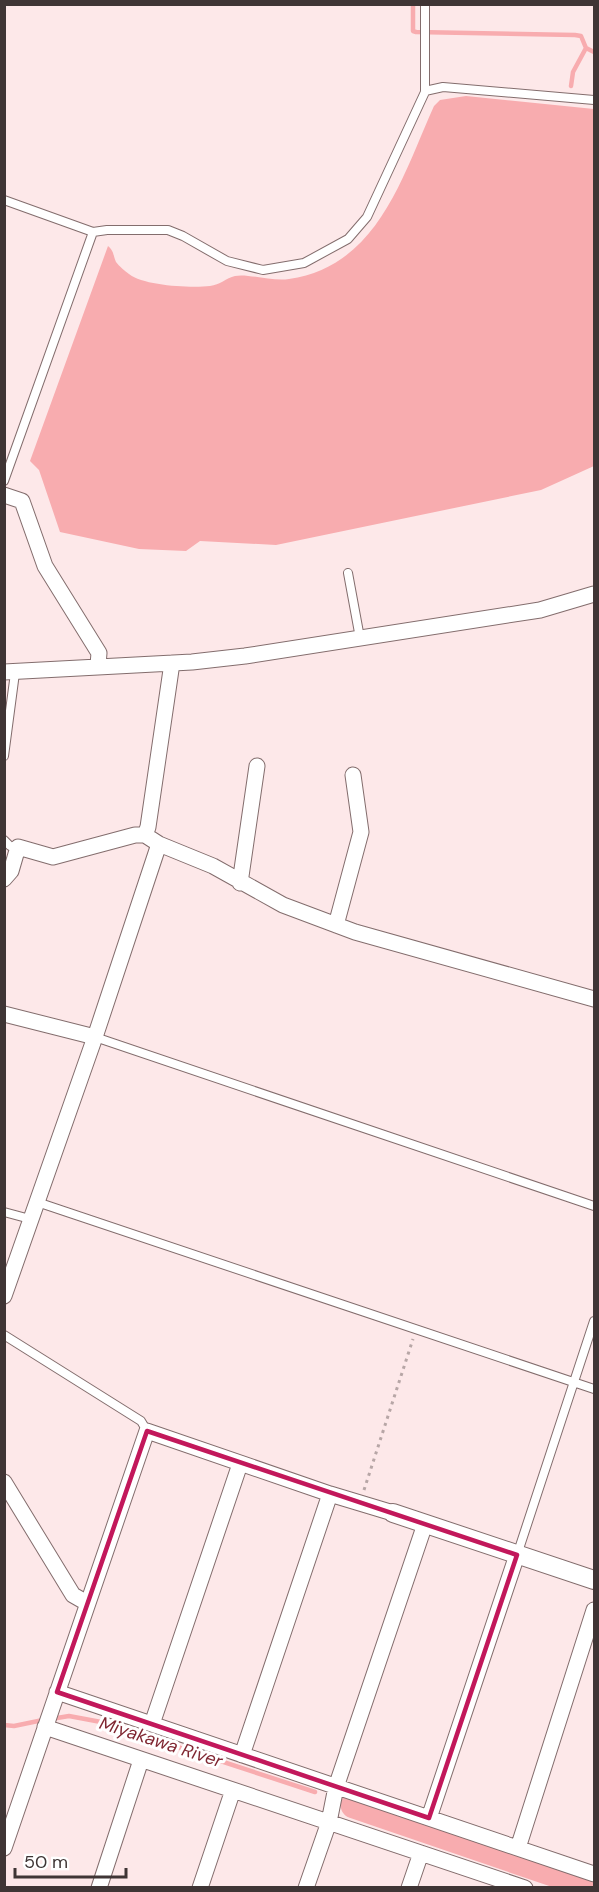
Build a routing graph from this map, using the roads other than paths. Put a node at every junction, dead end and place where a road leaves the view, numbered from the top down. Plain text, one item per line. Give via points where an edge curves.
1 (425, 4) edge
2 (425, 91) junction
3 (594, 100) edge
4 (4, 200) edge
5 (93, 232) junction
6 (4, 481) edge
7 (4, 495) edge
8 (348, 573) dead end
9 (594, 594) edge
10 (360, 638) junction
11 (172, 663) junction
12 (98, 665) junction
13 (10, 673) edge
14 (4, 756) edge
15 (256, 766) dead end
16 (353, 775) dead end
17 (145, 835) junction
18 (11, 843) edge
19 (159, 844) junction
20 (4, 879) edge
21 (240, 883) junction
22 (336, 924) junction
23 (594, 999) edge
24 (4, 1014) edge
25 (95, 1037) junction
26 (37, 1202) junction
27 (594, 1206) edge
28 (4, 1212) edge
29 (30, 1220) junction
30 (4, 1296) edge
31 (594, 1321) edge
32 (4, 1335) edge
33 (574, 1382) junction
34 (594, 1389) edge
35 (147, 1431) junction
36 (240, 1464) junction
37 (4, 1482) edge
38 (330, 1494) junction
39 (393, 1513) joint
40 (425, 1524) junction
41 (518, 1555) junction
42 (594, 1580) edge
43 (87, 1603) junction
44 (594, 1610) edge
45 (57, 1692) junction
46 (152, 1724) junction
47 (45, 1727) junction
48 (242, 1755) junction
49 (141, 1760) junction
50 (336, 1787) junction
51 (233, 1790) junction
52 (429, 1818) junction
53 (329, 1822) junction
54 (4, 1848) edge
55 (518, 1848) junction
56 (421, 1853) junction
57 (594, 1874) edge
58 (505, 1884) edge
59 (99, 1887) edge
60 (200, 1887) edge
61 (306, 1887) edge
62 (409, 1887) edge
63 (525, 1887) edge

1 - 2 lane
2 - 3 lane via 443,87
2 - 5 lane via 367,217 348,239 304,263 263,270 227,261 168,230
4 - 5 lane
5 - 6 lane
7 - 12 street via 22,501 39,555 99,653
8 - 10 lane
9 - 10 street via 540,610
10 - 11 street
11 - 12 street
11 - 17 street
12 - 13 street
13 - 14 lane
15 - 21 street
16 - 22 street via 361,832
17 - 18 street via 53,857
17 - 19 street
18 - 20 street via 11,871
19 - 21 street via 213,866
19 - 25 street
21 - 22 street via 283,905
22 - 23 street
24 - 25 street
25 - 26 street
25 - 27 lane
26 - 29 street
26 - 33 lane
28 - 29 lane
29 - 30 street
31 - 33 lane
32 - 35 lane via 141,1421
33 - 34 lane
33 - 41 lane
35 - 36 street
35 - 43 street
36 - 38 street
36 - 46 street
37 - 43 street via 73,1595
38 - 39 street
38 - 48 street
39 - 40 street
40 - 41 street
40 - 50 street
41 - 42 street
41 - 52 street
43 - 45 street
44 - 55 street
45 - 46 street
45 - 47 street
46 - 48 street
47 - 49 street
47 - 54 street
48 - 50 street
49 - 51 street
49 - 59 street
50 - 52 street
50 - 53 street
51 - 53 street
51 - 60 street
52 - 55 street
53 - 56 street
53 - 61 street
55 - 57 street
56 - 58 street
56 - 62 street
58 - 63 street

